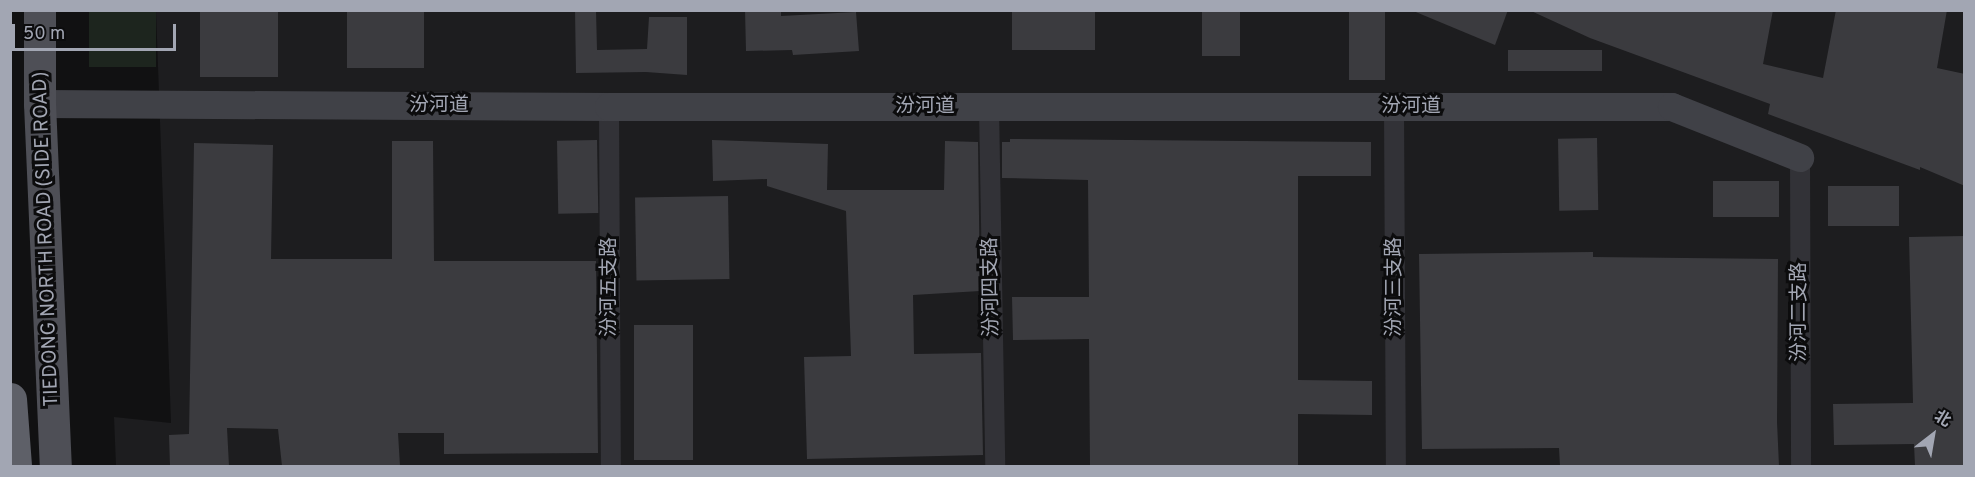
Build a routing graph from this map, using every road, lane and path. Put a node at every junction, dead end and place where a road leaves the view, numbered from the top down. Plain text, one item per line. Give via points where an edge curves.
1 (40, 10) edge
2 (40, 104) junction
3 (609, 107) junction
4 (989, 107) junction
5 (1394, 107) junction
6 (1800, 158) joint
7 (10, 399) edge
8 (15, 466) edge
9 (56, 466) edge
10 (611, 466) edge
11 (995, 466) edge
12 (1396, 466) edge
13 (1801, 466) edge

1 - 2 main road, TIEDONG NORTH ROAD (SIDE ROAD)
2 - 3 street, 汾河道
2 - 9 main road, TIEDONG NORTH ROAD (SIDE ROAD)
3 - 4 street, 汾河道
3 - 10 street, 汾河五支路
4 - 5 street, 汾河道
4 - 11 street, 汾河四支路
5 - 6 street, 汾河道 via 1671,107
5 - 12 street, 汾河三支路
6 - 13 street, 汾河二支路
7 - 8 highway

